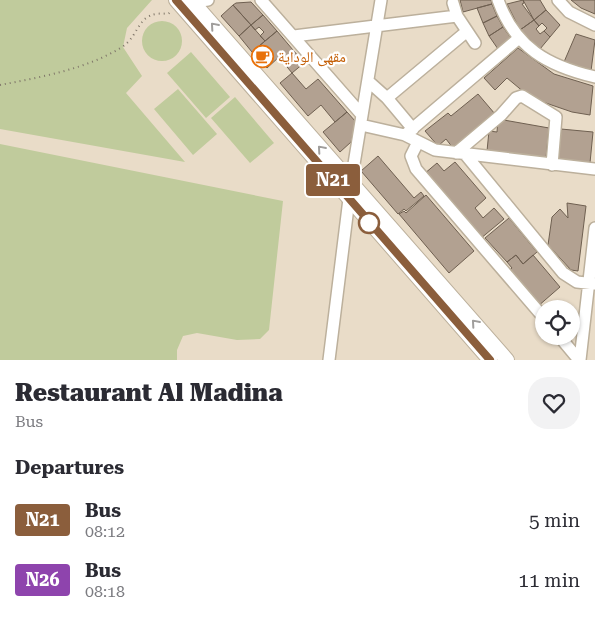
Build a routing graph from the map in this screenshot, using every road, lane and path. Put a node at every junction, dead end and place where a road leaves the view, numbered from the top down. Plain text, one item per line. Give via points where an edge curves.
1 (208, 0) edge
2 (262, 0) edge
3 (381, 0) edge
4 (498, 0) edge
5 (558, 0) edge
6 (185, 2) edge
7 (453, 3) dead end
8 (457, 16) junction
9 (377, 25) junction
10 (595, 25) edge
11 (466, 32) junction
12 (294, 36) junction
13 (519, 38) junction
14 (475, 43) dead end
15 (595, 77) edge
16 (368, 81) junction
17 (0, 84) edge
18 (387, 98) junction
19 (362, 120) junction
20 (409, 132) junction
21 (418, 142) junction
22 (460, 153) junction
23 (354, 164) dead end
24 (552, 165) junction
25 (595, 169) edge
26 (349, 199) junction
27 (595, 228) edge
28 (592, 284) edge
29 (535, 308) edge
30 (567, 345) edge
31 (328, 360) edge
32 (490, 360) edge
33 (507, 360) edge
34 (580, 360) edge

1 - 6 street
2 - 12 street
3 - 9 street
4 - 13 street
5 - 10 street via 569,12
6 - 17 path via 168,14 159,13 141,21 128,44 106,58
6 - 26 main road
33 -> 6 main road
7 - 8 street
8 - 9 street
8 - 11 street
9 - 12 street
9 - 16 street
11 - 14 street
11 - 18 street
12 - 19 street
13 - 15 street via 558,67
13 - 20 street
16 - 18 street
16 - 19 street
18 - 20 street
19 - 20 street
19 - 23 street
20 - 21 street
21 - 22 street via 429,148
21 - 29 street via 411,156 416,169
22 - 24 street
22 - 24 street via 516,98 522,96 556,117
22 - 28 street via 563,273 577,282
24 - 25 street
26 - 31 street
26 - 32 main road
27 - 28 street
28 - 34 street
30 - 34 street

